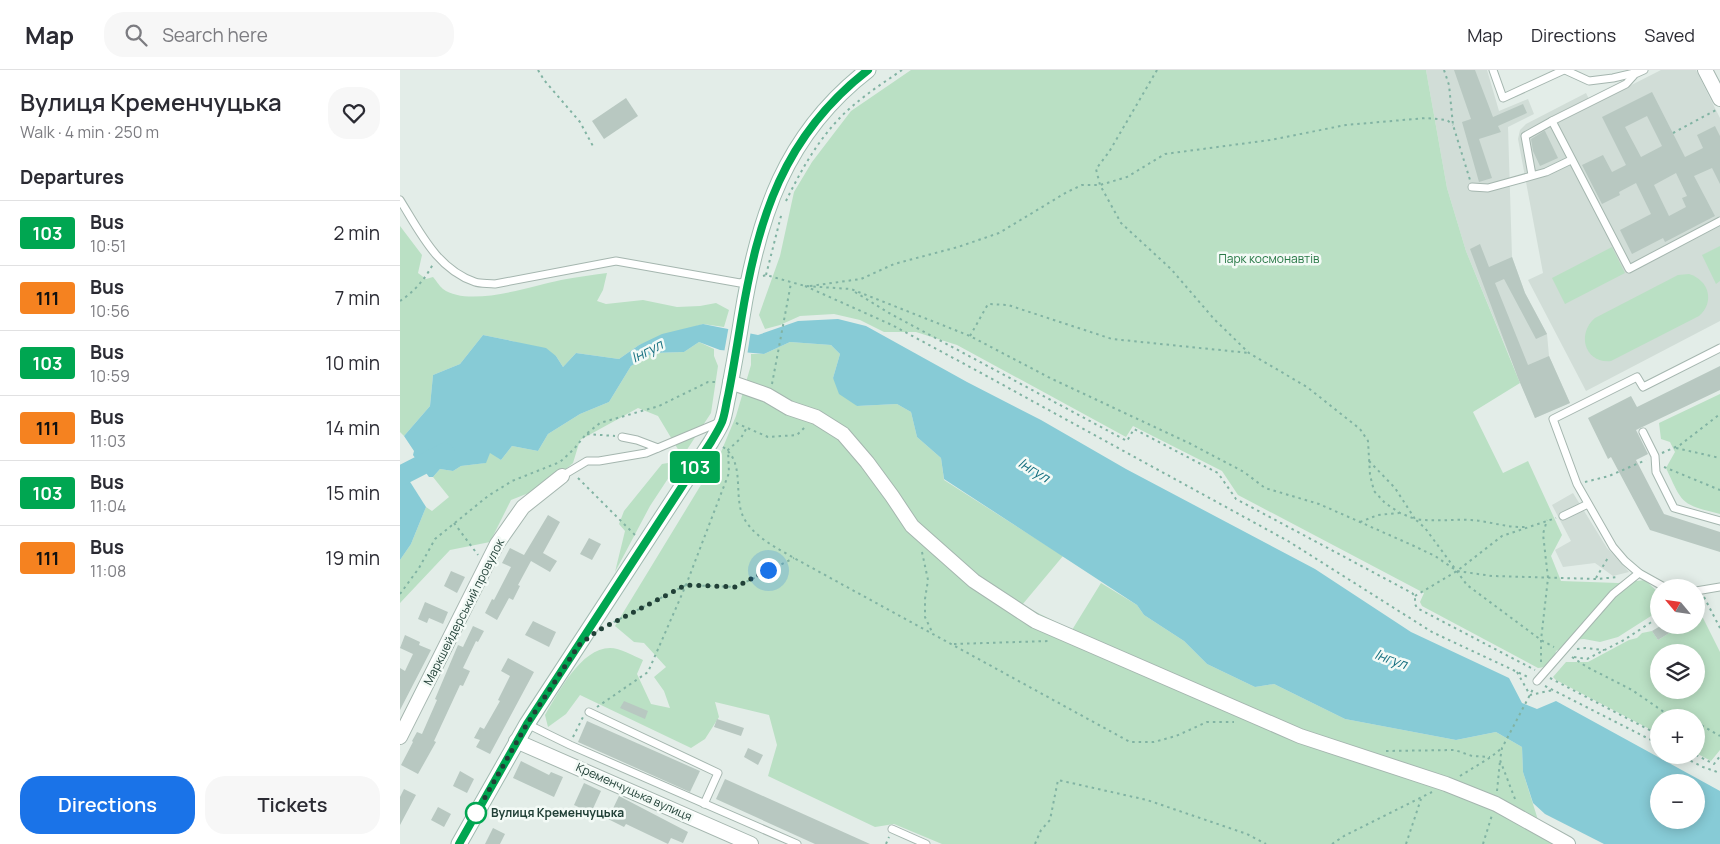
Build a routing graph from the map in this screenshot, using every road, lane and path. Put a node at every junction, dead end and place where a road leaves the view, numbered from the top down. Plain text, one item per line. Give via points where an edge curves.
1 (538, 70) edge
2 (868, 70) edge
3 (902, 70) edge
4 (1157, 70) edge
5 (1444, 70) edge
6 (1493, 70) edge
7 (1565, 70) edge
8 (1644, 70) edge
9 (1705, 70) edge
10 (1634, 72) edge
11 (1576, 73) edge
12 (1719, 104) edge
13 (1552, 121) junction
14 (1453, 125) junction
15 (1673, 133) dead end
16 (594, 148) dead end
17 (1571, 160) junction
18 (1532, 175) junction
19 (1100, 185) junction
20 (1472, 187) joint
21 (400, 200) edge
22 (1720, 221) edge
23 (432, 264) dead end
24 (766, 275) junction
25 (749, 280) junction
26 (791, 283) junction
27 (805, 286) junction
28 (851, 289) junction
29 (400, 301) edge
30 (970, 336) junction
31 (1720, 348) edge
32 (1249, 353) junction
33 (773, 381) dead end
34 (730, 382) junction
35 (1720, 414) edge
36 (816, 418) junction
37 (722, 421) junction
38 (746, 428) junction
39 (1643, 432) dead end
40 (586, 434) junction
41 (622, 437) joint
42 (711, 442) junction
43 (1674, 447) junction
44 (658, 448) junction
45 (728, 450) junction
46 (1720, 458) edge
47 (1370, 460) junction
48 (1655, 460) junction
49 (538, 471) junction
50 (562, 476) junction
51 (1577, 484) junction
52 (1720, 490) edge
53 (1588, 504) junction
54 (1400, 512) junction
55 (1562, 516) joint
56 (1416, 519) junction
57 (1547, 520) junction
58 (1360, 522) junction
59 (1720, 522) edge
60 (454, 523) junction
61 (1525, 527) junction
62 (637, 537) dead end
63 (1613, 547) junction
64 (921, 549) dead end
65 (794, 558) junction
66 (486, 565) junction
67 (1457, 571) junction
68 (1639, 573) junction
69 (1548, 578) junction
70 (1596, 578) junction
71 (1650, 579) edge
72 (686, 585) junction
73 (1720, 588) edge
74 (1705, 590) edge
75 (400, 594) edge
76 (1415, 596) junction
77 (1705, 603) edge
78 (1650, 624) edge
79 (603, 628) dead end
80 (1720, 628) edge
81 (933, 634) junction
82 (1076, 640) junction
83 (1540, 640) junction
84 (952, 644) junction
85 (1604, 650) junction
86 (1563, 652) junction
87 (1543, 675) junction
88 (1537, 681) junction
89 (1660, 709) edge
90 (589, 712) junction
91 (1236, 722) dead end
92 (527, 724) junction
93 (1705, 727) edge
94 (1650, 731) edge
95 (1720, 736) edge
96 (400, 737) edge
97 (1650, 739) edge
98 (516, 741) junction
99 (570, 745) junction
100 (1502, 748) junction
101 (1381, 751) dead end
102 (1720, 756) edge
103 (1491, 757) junction
104 (1705, 760) edge
105 (1696, 764) edge
106 (1720, 773) edge
107 (1446, 784) junction
108 (1421, 798) junction
109 (704, 804) junction
110 (1517, 805) dead end
111 (892, 829) dead end
112 (459, 844) edge
113 (751, 844) edge
114 (797, 844) edge
115 (926, 844) edge
116 (1035, 844) edge
117 (1266, 844) edge
118 (1332, 844) edge
119 (1406, 844) edge
120 (1568, 844) edge

1 - 16 path via 580,122
2 - 25 street via 825,109 801,140 765,213
3 - 24 path via 854,104 802,170 783,208
4 - 19 path via 1096,170
5 - 14 path via 1449,85
6 - 7 lane via 1504,98
7 - 11 lane
8 - 10 lane
9 - 12 street
10 - 11 lane via 1589,81
10 - 13 lane via 1626,84
12 - 15 path
13 - 17 lane
13 - 18 lane via 1525,136
14 - 19 path via 1447,120 1426,118 1346,125 1270,140 1165,154 1127,177
14 - 20 path
17 - 18 lane
17 - 22 lane via 1629,269
18 - 20 lane via 1488,188
19 - 27 path via 1082,186 1067,192 999,233 894,264 861,279
19 - 32 path via 1122,223
21 - 25 lane via 449,269 476,282 495,284 616,261 740,283
23 - 29 path via 429,272
24 - 25 path
24 - 26 path
25 - 34 street
26 - 27 path
26 - 33 path
27 - 28 path
27 - 88 path via 892,325 1288,540 1432,632
28 - 30 path
28 - 76 path via 889,313 1128,441 1134,429 1218,473 1236,499
30 - 32 path via 988,304 1008,305 1112,339
30 - 58 path via 1052,379 1189,442 1244,472 1265,488 1319,504
31 - 51 lane via 1643,386 1638,377 1553,419
32 - 47 path via 1308,387 1360,429 1368,441
34 - 36 street via 768,395 788,408
34 - 37 street
34 - 40 path via 708,382 660,406 600,423
35 - 43 path
36 - 38 path via 797,435 768,437
36 - 82 street via 842,434 872,469 912,526 974,581 1035,621
37 - 38 path via 731,420
37 - 42 street
37 - 44 lane
38 - 45 path
39 - 48 lane
40 - 41 path
40 - 49 path via 560,462
41 - 44 lane
42 - 45 path
42 - 92 street
43 - 46 path
43 - 48 path
44 - 50 lane via 646,453 587,461
45 - 65 path via 735,462 740,509 746,522 761,538
45 - 72 path via 729,473
47 - 54 path via 1374,491
47 - 56 path
48 - 51 path
48 - 52 path
48 - 59 lane via 1656,472 1674,508
49 - 50 path
49 - 60 path via 512,481
50 - 62 path via 574,474
50 - 66 street, Маркшейдерський провулок via 523,507
51 - 53 lane
53 - 55 lane
53 - 63 lane
54 - 56 path
54 - 58 path
55 - 57 path
56 - 61 path via 1470,520
56 - 67 path
57 - 61 path
57 - 69 path via 1543,534
58 - 67 path via 1434,556
60 - 66 path
60 - 75 path via 436,539
61 - 67 path via 1502,536
63 - 68 lane
63 - 70 path
64 - 81 path via 928,580 925,617
65 - 72 path via 736,587
65 - 81 path
66 - 96 street, Маркшейдерський провулок
67 - 69 path
67 - 76 path
67 - 83 path via 1467,585
68 - 70 path
68 - 71 lane
68 - 86 lane via 1613,594
69 - 70 path
69 - 83 path
72 - 79 path
72 - 90 path via 648,672
73 - 74 lane
76 - 87 path via 1418,608
77 - 80 path
78 - 85 path
81 - 84 path
82 - 84 path
82 - 107 street via 1300,736
83 - 86 path
83 - 87 path
84 - 91 path via 1130,742 1154,742 1207,722
85 - 86 path via 1585,648
85 - 89 path via 1587,659 1572,657
86 - 87 lane
87 - 88 lane
87 - 94 path
88 - 97 path
88 - 100 path
90 - 99 path
90 - 109 lane via 718,773
92 - 98 street
92 - 99 lane
93 - 95 path
98 - 112 street
98 - 113 street, Кременчуцька вулиця
99 - 109 lane
100 - 103 path
100 - 110 path via 1500,760
101 - 103 path via 1455,750 1472,756
102 - 104 path via 1714,764
103 - 107 path
105 - 106 path
107 - 108 path
107 - 120 street via 1496,804
108 - 118 path
108 - 119 path
109 - 114 lane
111 - 115 lane
116 - 117 path via 1050,820 1058,780 1147,800 1247,834

